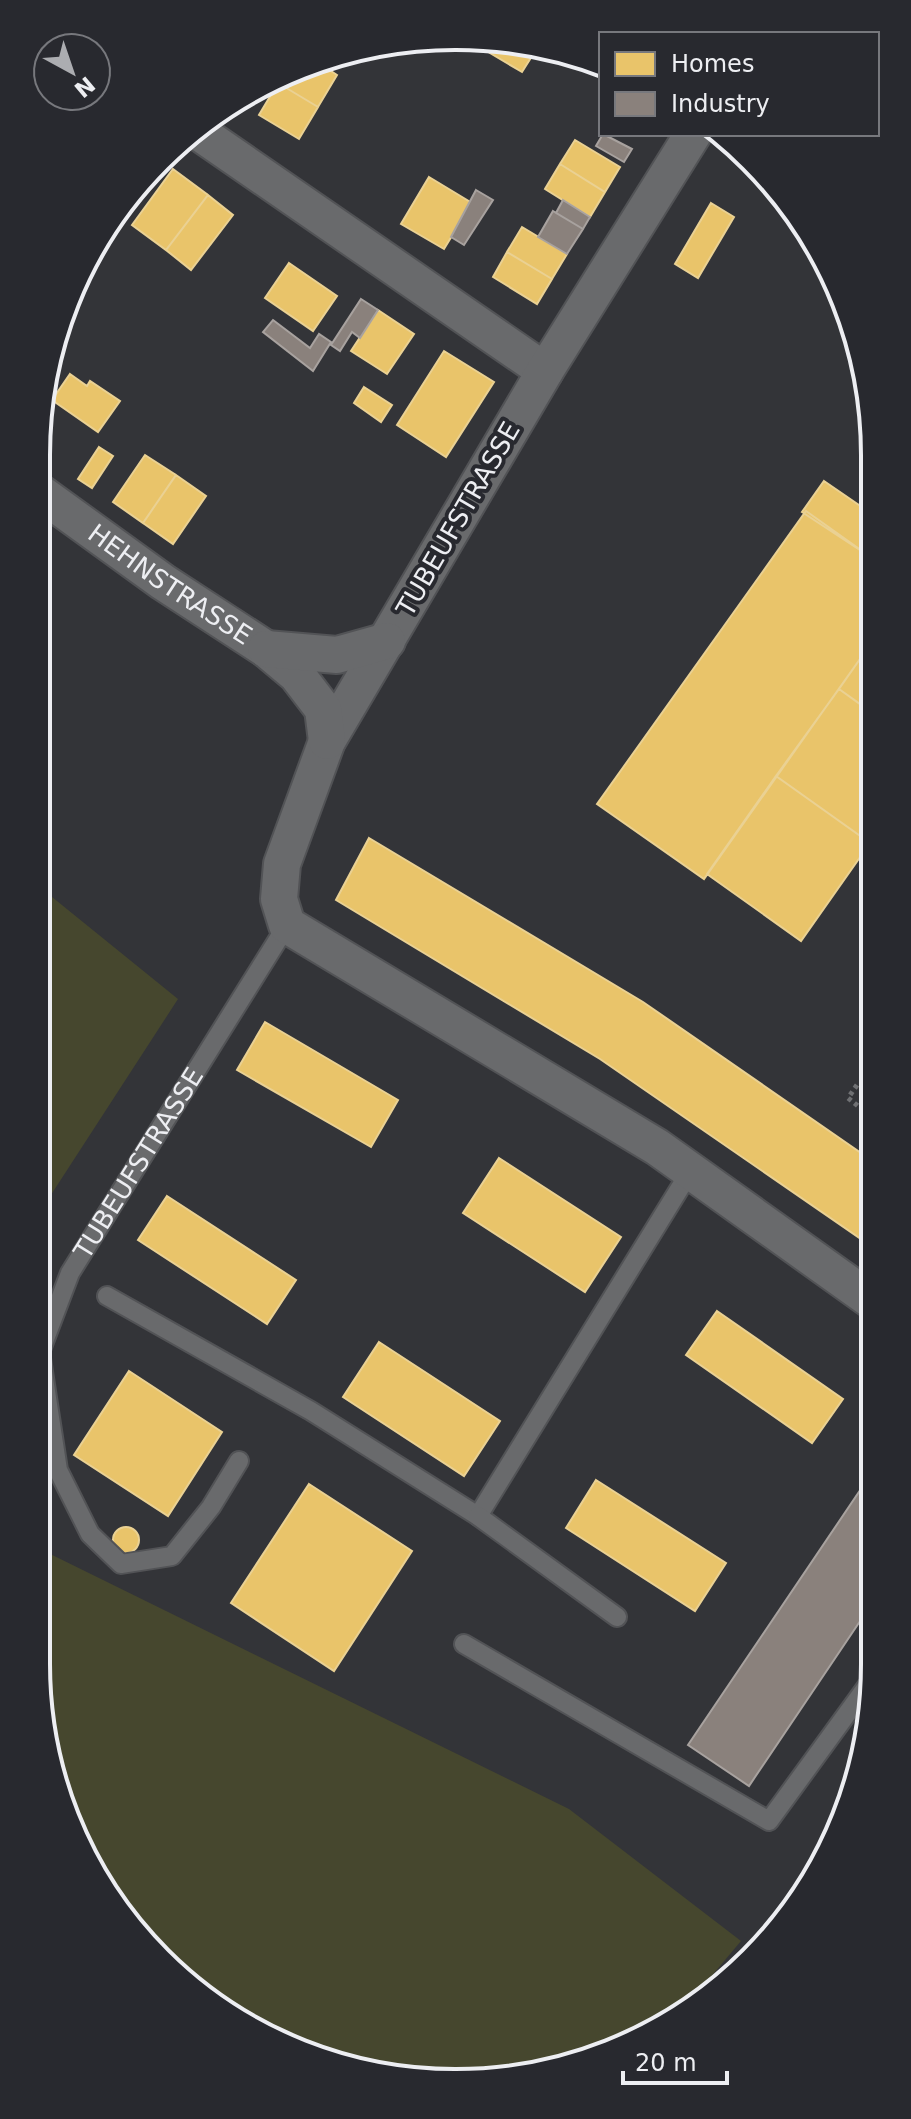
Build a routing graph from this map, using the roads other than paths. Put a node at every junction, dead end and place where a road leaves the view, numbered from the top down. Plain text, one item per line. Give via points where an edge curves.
1 (692, 136) edge
2 (206, 137) edge
3 (545, 371) junction
4 (50, 500) edge
5 (387, 641) junction
6 (266, 649) junction
7 (327, 741) junction
8 (287, 925) junction
9 (691, 1170) junction
10 (861, 1293) edge
11 (107, 1296) dead end
12 (50, 1326) edge
13 (50, 1418) edge
14 (239, 1461) dead end
15 (478, 1516) junction
16 (617, 1617) dead end
17 (464, 1644) dead end
18 (859, 1697) edge

1 - 3 street, TUBEUFSTRASSE
2 - 3 street
3 - 5 street, TUBEUFSTRASSE
4 - 6 street, HEHNSTRASSE
5 - 6 street, HEHNSTRASSE via 337,655
5 - 7 street, TUBEUFSTRASSE
6 - 7 street, HEHNSTRASSE via 297,675 323,709
7 - 8 street, TUBEUFSTRASSE via 282,864 279,899
8 - 9 street
8 - 12 lane, TUBEUFSTRASSE via 70,1273
9 - 10 street
9 - 15 lane
11 - 15 lane, TUBEUFSTRASSE via 311,1411
13 - 14 lane, TUBEUFSTRASSE via 58,1470 90,1534 121,1564 172,1556
15 - 16 lane, TUBEUFSTRASSE
17 - 18 lane via 769,1821

